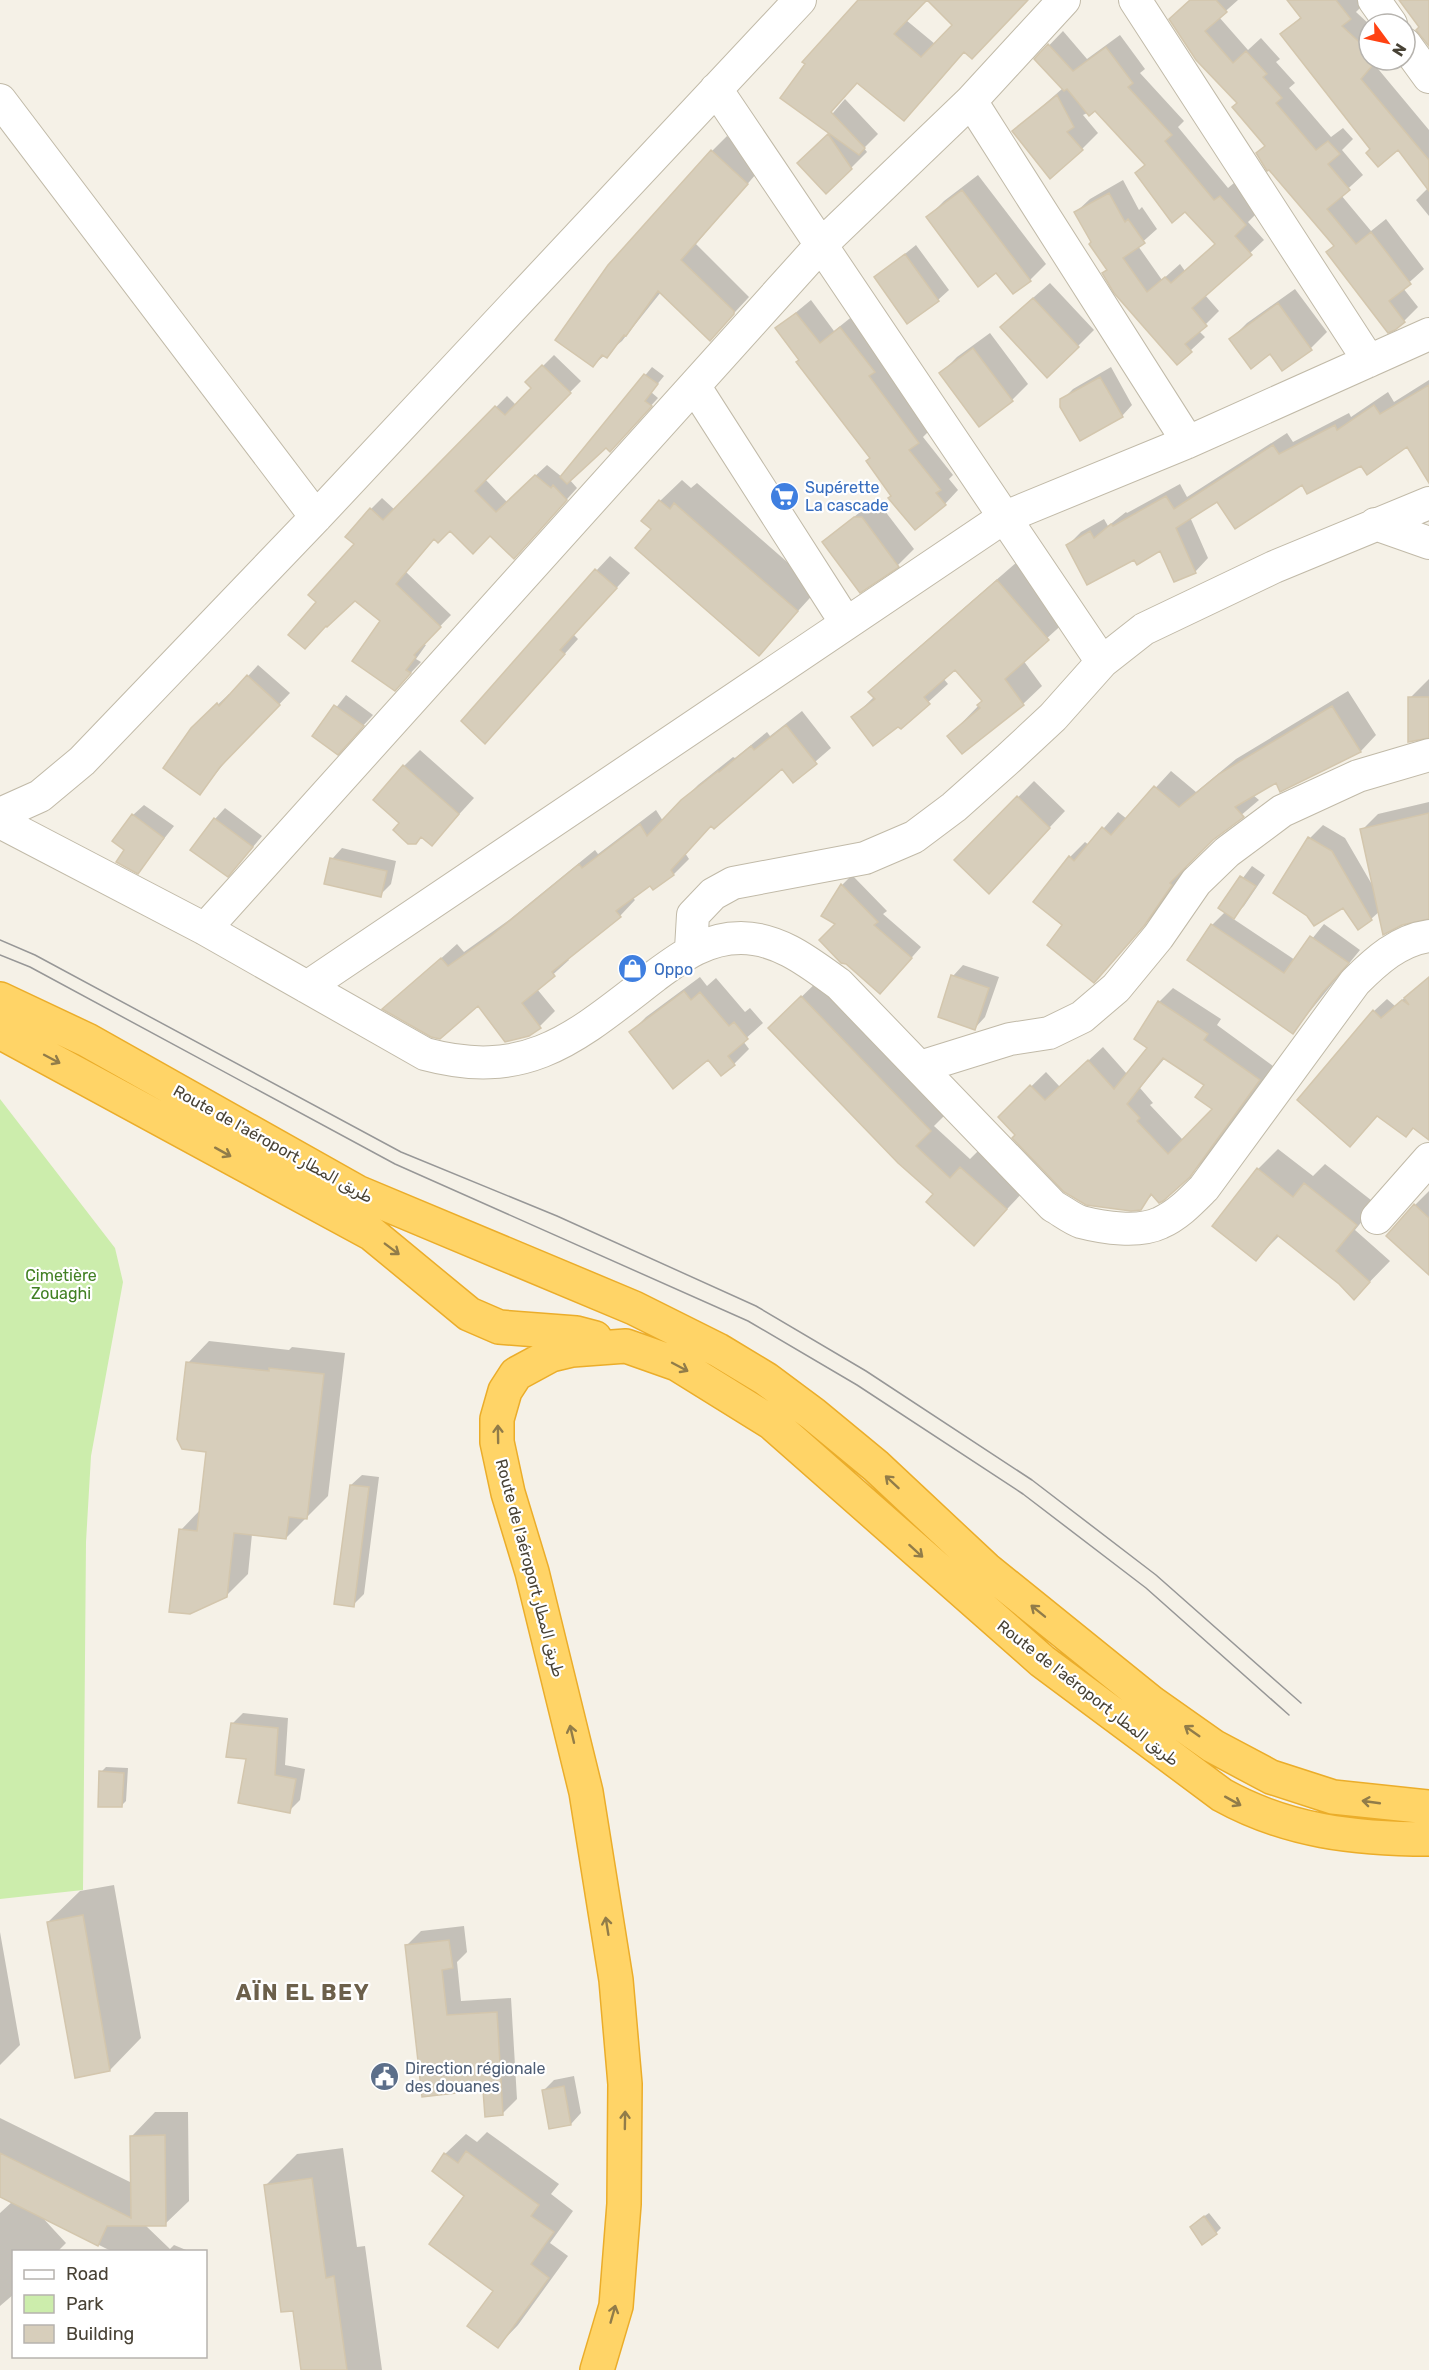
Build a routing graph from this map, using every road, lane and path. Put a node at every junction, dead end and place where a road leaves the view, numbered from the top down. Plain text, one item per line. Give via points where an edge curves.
1 (800, 0) edge
2 (1064, 0) edge
3 (1135, 0) edge
4 (1417, 60) edge
5 (1429, 77) edge
6 (716, 89) junction
7 (0, 100) edge
8 (970, 100) junction
9 (821, 245) junction
10 (1429, 334) edge
11 (1369, 361) junction
12 (695, 387) junction
13 (1188, 442) junction
14 (1429, 503) edge
15 (316, 517) junction
16 (1003, 518) junction
17 (1375, 524) junction
18 (1429, 543) edge
19 (846, 623) junction
20 (1102, 662) junction
21 (1429, 755) edge
22 (0, 814) edge
23 (0, 822) edge
24 (206, 929) junction
25 (1429, 936) edge
26 (691, 949) junction
27 (307, 987) junction
28 (0, 999) edge
29 (0, 1032) edge
30 (920, 1067) junction
31 (1422, 1180) edge
32 (1377, 1218) dead end
33 (626, 1346) junction
34 (1429, 1807) edge
35 (1429, 1839) edge
36 (597, 2370) edge

1 - 6 street
2 - 8 street
3 - 11 street
4 - 5 street
6 - 9 street
6 - 15 street
7 - 15 street
8 - 9 street
8 - 13 street
9 - 12 street
9 - 16 street
10 - 11 street
11 - 13 street
12 - 19 street
12 - 24 street
13 - 16 street
14 - 17 street
15 - 22 street via 82,761 40,796
16 - 19 street
16 - 20 street
17 - 18 street
17 - 20 street via 1144,628
19 - 27 street
20 - 26 street via 1038,730 954,807 914,837 865,858 733,883 713,894 693,915
21 - 30 street via 1358,776 1282,811 1227,852 1196,882 1116,988 1082,1017 1049,1033 988,1045
23 - 24 street
24 - 27 street
25 - 30 street via 1395,948 1355,982 1204,1188 1187,1206 1160,1223 1145,1227 1080,1221 1053,1206
26 - 27 street via 589,1027 537,1055 503,1063 459,1063 425,1054
26 - 30 street via 741,938 783,947 839,984
34 -> 28 highway, Route de l'aéroport طريق المطار via 1333,1797 1271,1777 1213,1746 1152,1703 994,1576 876,1466 766,1378 634,1308 357,1192 87,1040
29 -> 33 highway via 372,1234 469,1314 499,1327 576,1333
31 - 32 street
33 -> 35 highway, Route de l'aéroport طريق المطار via 677,1364 772,1423 1042,1661 1222,1795 1292,1826 1351,1837
36 -> 33 highway, Route de l'aéroport طريق المطار via 616,2306 624,2204 625,2084 616,1980 585,1792 538,1594 508,1493 497,1442 497,1419 505,1391 516,1374 532,1364 572,1350

